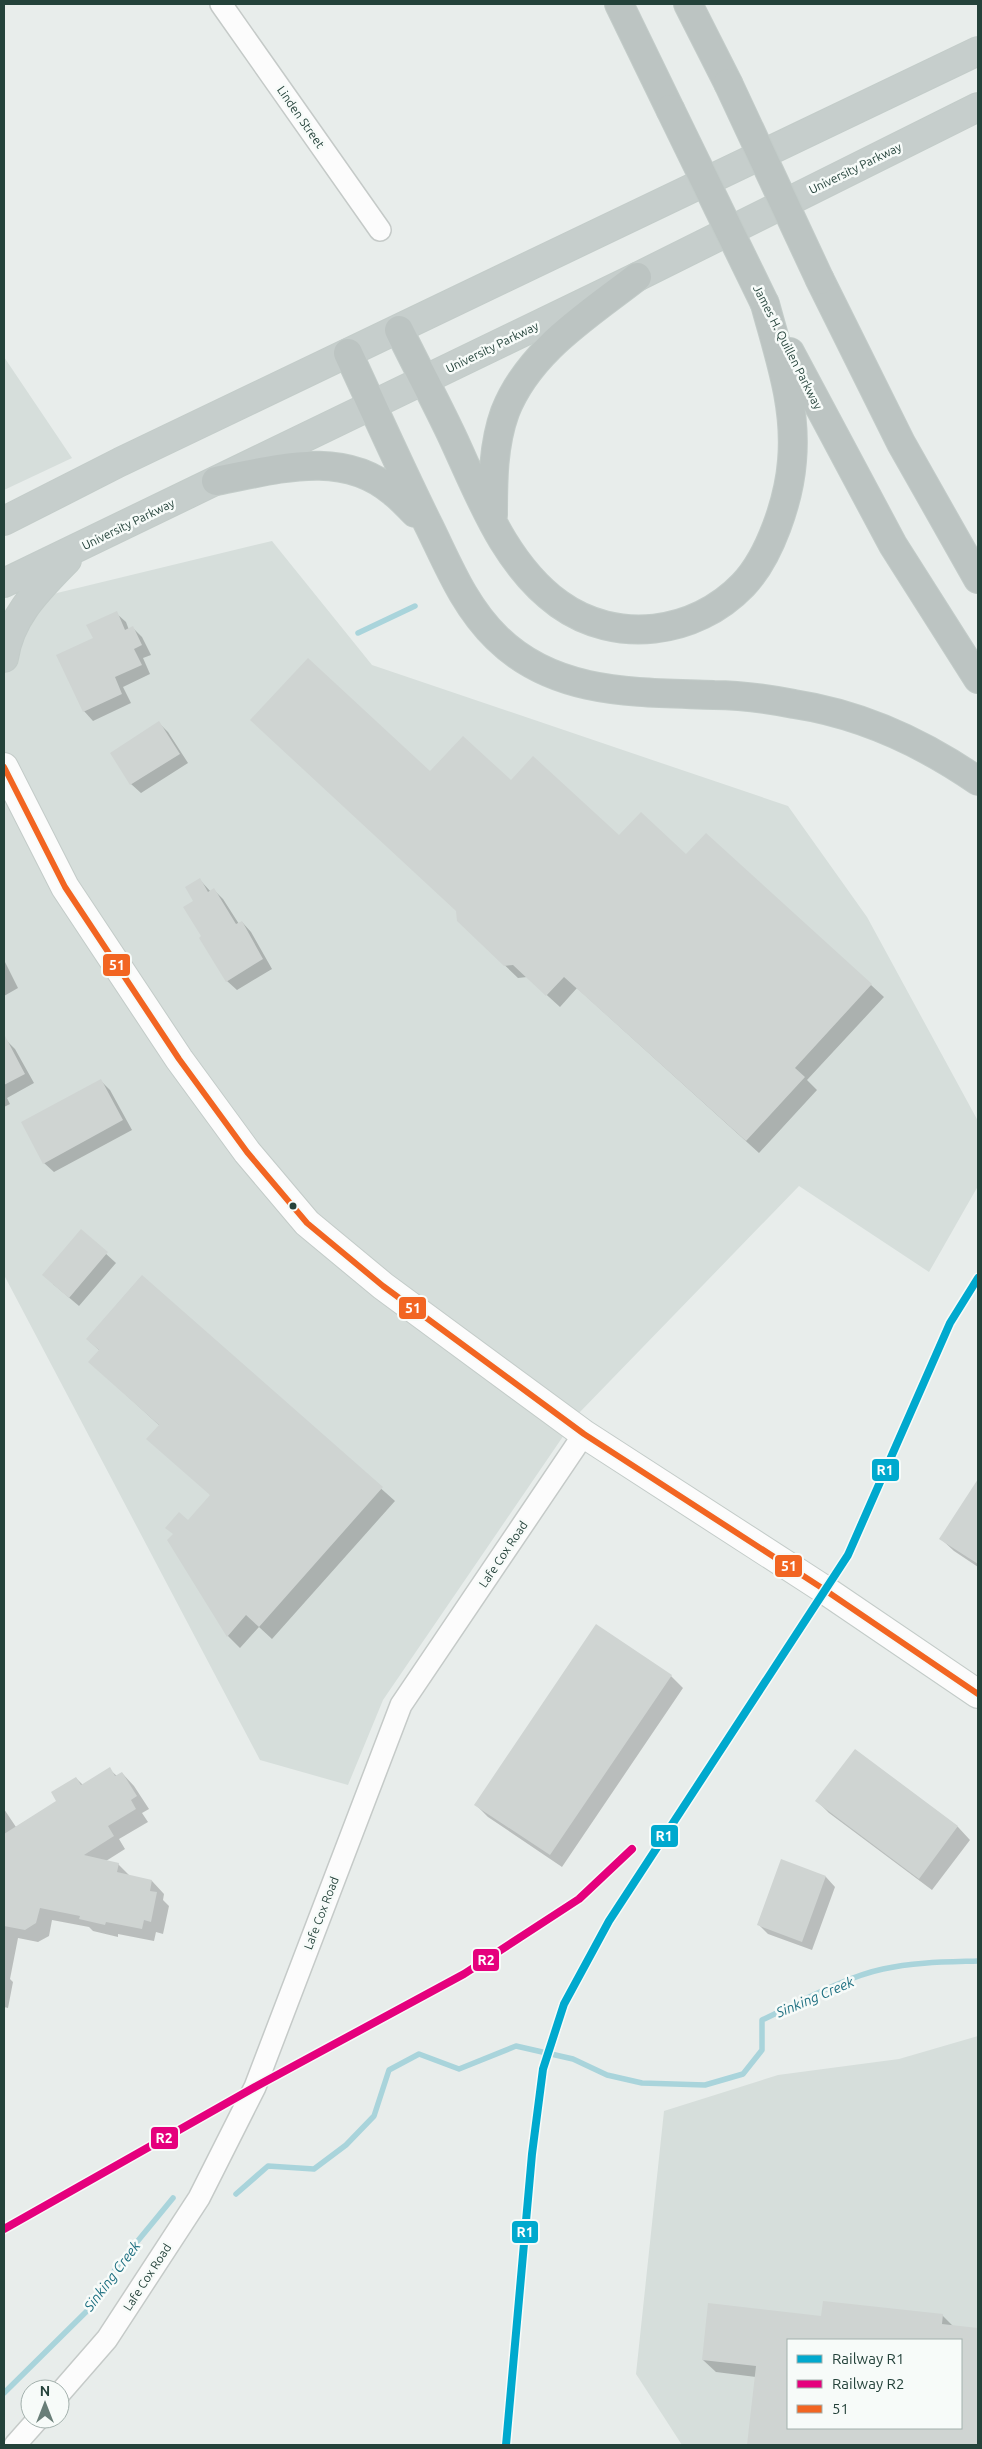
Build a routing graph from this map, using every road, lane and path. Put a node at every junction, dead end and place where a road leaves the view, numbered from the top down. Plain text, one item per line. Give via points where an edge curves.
1 (221, 4) edge
2 (620, 4) edge
3 (688, 4) edge
4 (978, 51) edge
5 (978, 107) edge
6 (380, 230) dead end
7 (637, 277) junction
8 (765, 304) junction
9 (399, 330) junction
10 (348, 353) junction
11 (424, 380) junction
12 (373, 405) junction
13 (216, 481) junction
14 (6, 519) edge
15 (492, 521) junction
16 (430, 528) junction
17 (79, 548) junction
18 (978, 579) edge
19 (4, 583) edge
20 (4, 658) edge
21 (978, 679) edge
22 (4, 767) edge
23 (978, 781) edge
24 (584, 1434) junction
25 (978, 1694) edge
26 (70, 2383) edge
27 (29, 2429) edge
28 (15, 2445) edge

1 - 6 street, Linden Street
2 - 8 highway, James H. Quillen Parkway, bridge
3 - 18 highway, bridge via 901,443
4 - 9 highway via 650,206
5 - 7 highway, University Parkway
7 - 11 highway, University Parkway
7 - 15 highway via 559,338 523,378 499,433 493,474
8 - 15 highway via 792,405 792,463 781,512 765,552 744,584 719,605 691,620 662,628 636,631 606,626 560,604 535,583 516,562
8 - 21 highway, James H. Quillen Parkway via 892,545
9 - 10 highway
9 - 11 highway
10 - 12 highway
10 - 14 highway
11 - 12 highway, University Parkway
11 - 15 highway
12 - 13 highway, University Parkway
12 - 16 highway
13 - 16 highway via 305,464 337,466 364,474 392,491
13 - 17 highway, University Parkway
16 - 23 highway via 476,614 498,639 528,662 554,675 609,690 717,695 797,704 882,728 926,749
17 - 19 highway, University Parkway
17 - 20 highway via 35,593 21,613 11,630
22 - 24 main road via 65,887 179,1059 247,1152 307,1224 382,1286
24 - 25 main road via 822,1588
24 - 26 street, Lafe Cox Road via 400,1705 251,2095 199,2198 107,2340
27 - 28 street

